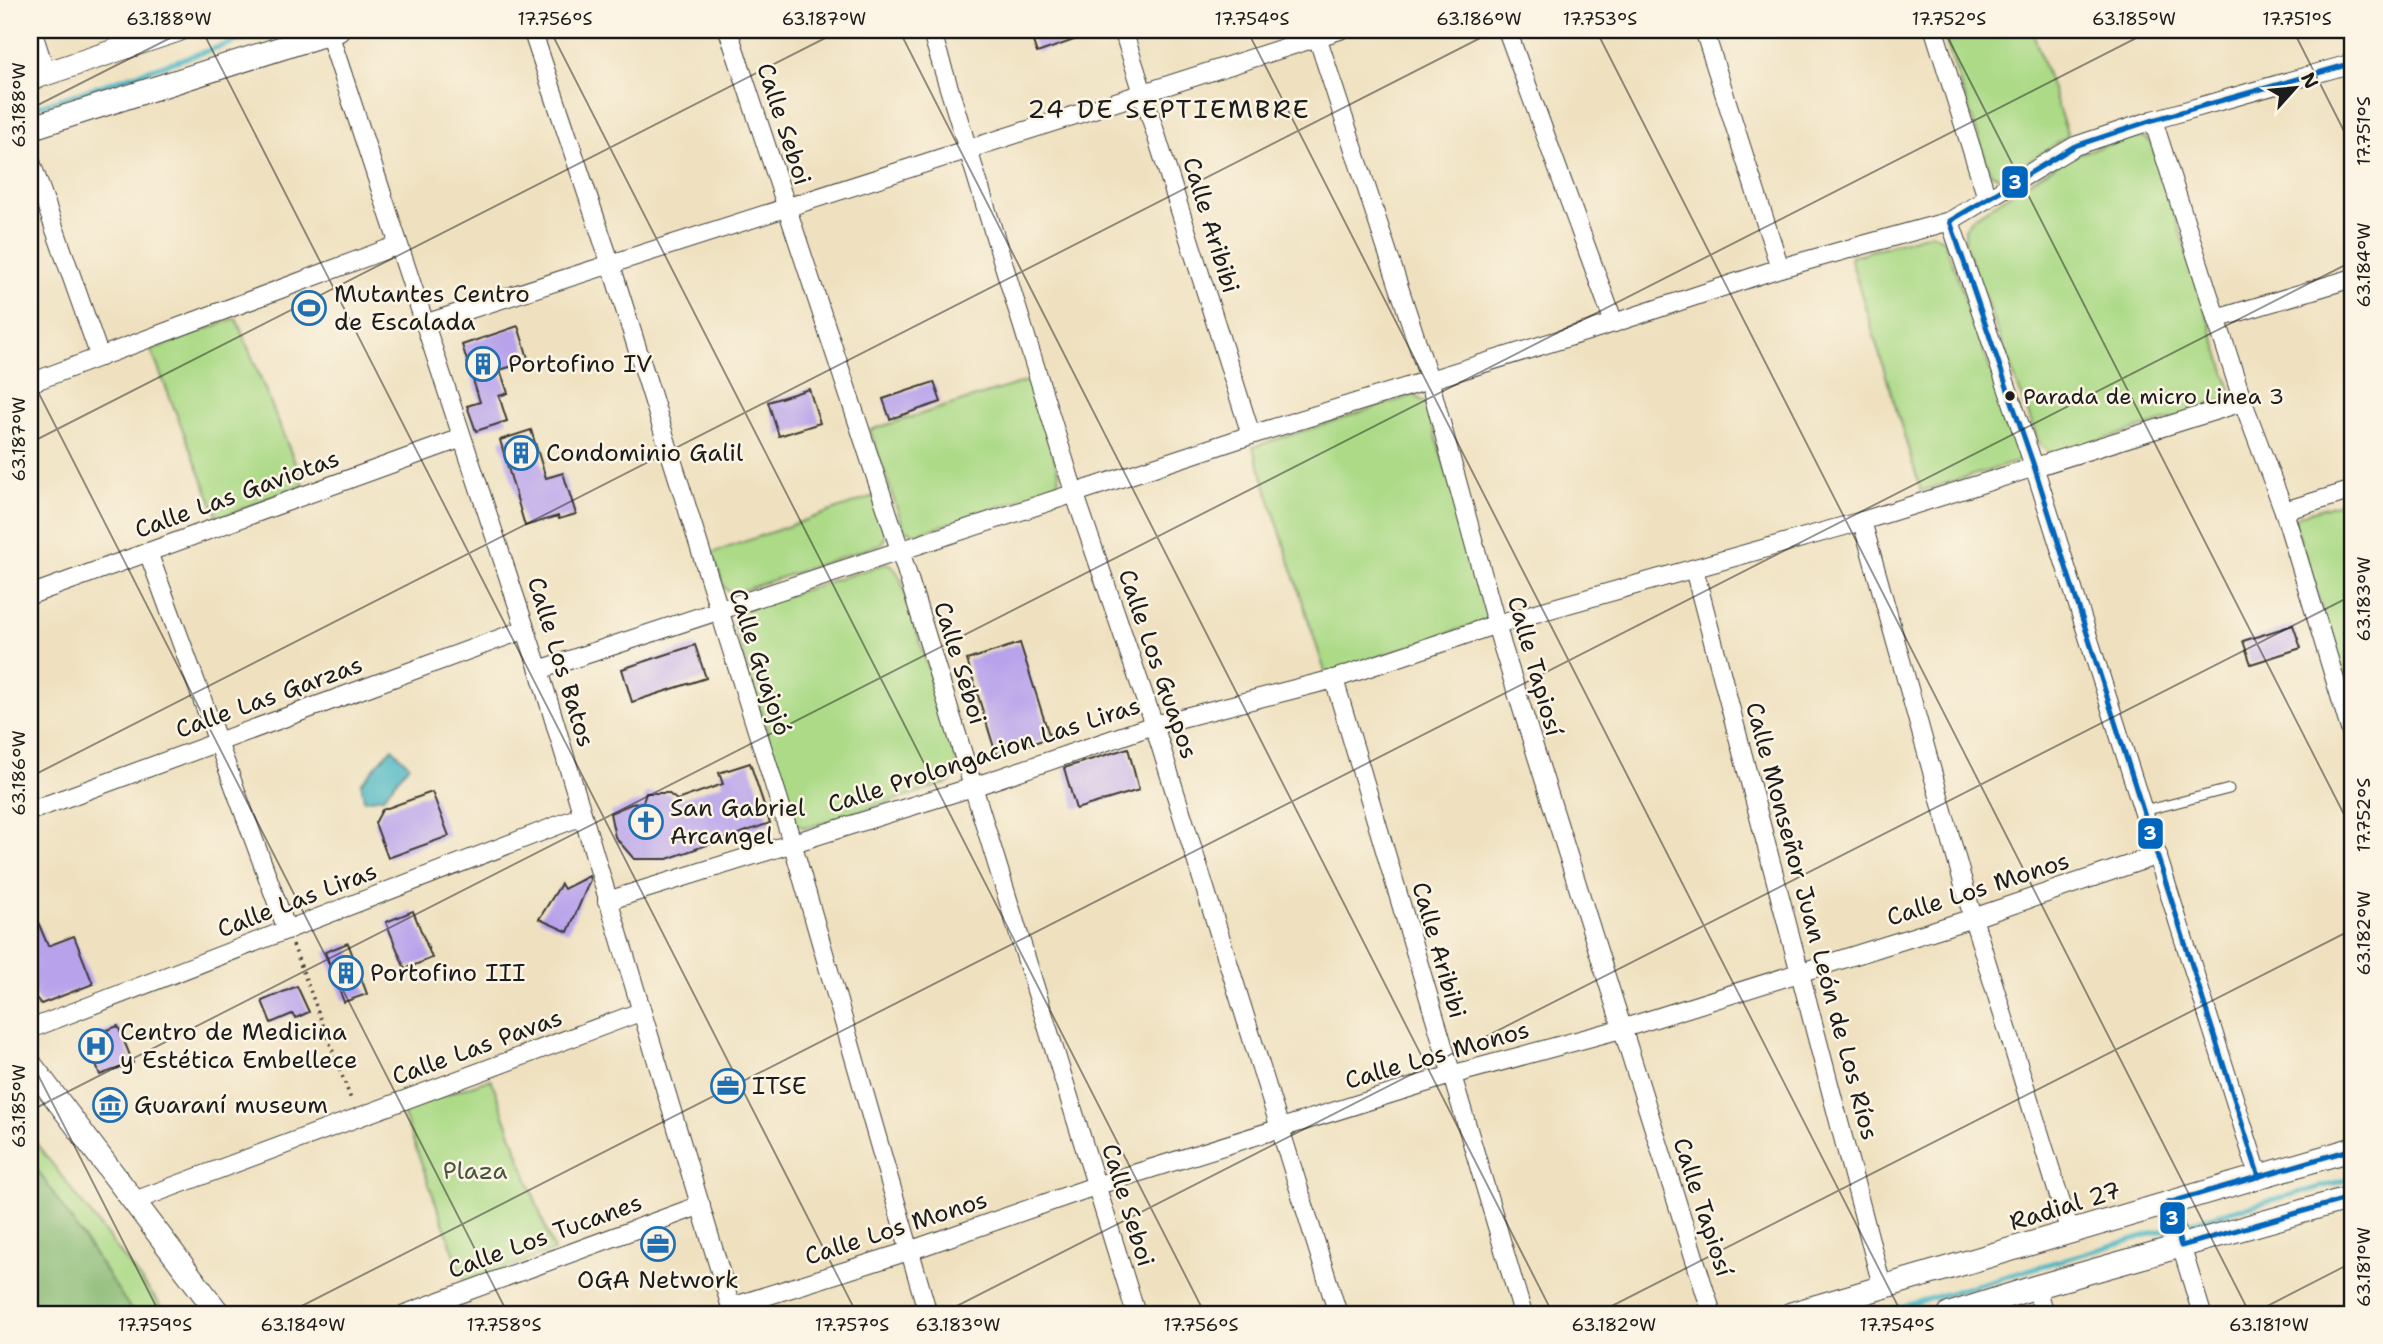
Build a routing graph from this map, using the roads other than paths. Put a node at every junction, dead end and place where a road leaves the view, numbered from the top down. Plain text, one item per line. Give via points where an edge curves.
1 (32, 30) edge
2 (178, 30) edge
3 (532, 30) edge
4 (728, 30) edge
5 (931, 30) edge
6 (1123, 30) edge
7 (1340, 30) edge
8 (1507, 30) edge
9 (1704, 30) edge
10 (1934, 30) edge
11 (332, 31) edge
12 (1316, 33) edge
13 (2353, 62) edge
14 (38, 76) edge
15 (1144, 93) junction
16 (2153, 120) junction
17 (30, 128) edge
18 (969, 148) junction
19 (30, 159) edge
20 (1987, 198) junction
21 (785, 207) junction
22 (1950, 221) junction
23 (398, 245) junction
24 (611, 265) junction
25 (1780, 268) junction
26 (2353, 278) edge
27 (2216, 320) junction
28 (1614, 323) junction
29 (424, 324) junction
30 (100, 357) junction
31 (1429, 379) junction
32 (30, 383) edge
33 (2244, 402) junction
34 (1251, 435) junction
35 (462, 438) junction
36 (2034, 466) junction
37 (2353, 490) edge
38 (1074, 492) junction
39 (2284, 511) junction
40 (1862, 521) junction
41 (900, 550) junction
42 (148, 552) junction
43 (1694, 569) junction
44 (30, 595) edge
45 (718, 610) junction
46 (1497, 624) junction
47 (526, 629) junction
48 (539, 670) junction
49 (1335, 680) junction
50 (2347, 704) edge
51 (1154, 725) junction
52 (2353, 740) edge
53 (219, 742) junction
54 (973, 787) junction
55 (2229, 789) dead end
56 (30, 811) edge
57 (2144, 811) junction
58 (582, 816) junction
59 (792, 842) junction
60 (2158, 855) junction
61 (607, 901) junction
62 (1973, 918) junction
63 (287, 930) junction
64 (1801, 971) junction
65 (640, 1012) junction
66 (30, 1029) edge
67 (1621, 1029) junction
68 (30, 1064) edge
69 (1451, 1075) junction
70 (1280, 1128) junction
71 (2353, 1149) edge
72 (2259, 1177) junction
73 (1096, 1185) junction
74 (2353, 1196) edge
75 (134, 1201) junction
76 (701, 1205) junction
77 (2169, 1207) junction
78 (2070, 1232) junction
79 (2179, 1239) junction
80 (909, 1251) junction
81 (1882, 1286) junction
82 (2036, 1287) junction
83 (732, 1311) edge
84 (219, 1314) edge
85 (405, 1314) edge
86 (928, 1314) edge
87 (1136, 1314) edge
88 (1338, 1314) edge
89 (1524, 1314) edge
90 (1712, 1314) edge
91 (1791, 1314) edge
92 (1950, 1314) edge
93 (2044, 1314) edge
94 (2202, 1314) edge

1 - 14 street
2 - 14 street
3 - 24 street, Calle Guajojó
4 - 21 street, Calle Seboi
5 - 18 street, Calle Los Guapos
6 - 15 street, Calle Aribibi
7 - 12 street
8 - 28 street
9 - 25 street
10 - 20 street
11 - 17 street
11 - 23 street, Calle Los Batos
12 - 15 street
12 - 31 street, Calle Tapiosí
13 - 16 street
15 - 18 street
15 - 34 street, Calle Aribibi
16 - 20 street via 2075,146
16 - 27 street
18 - 21 street
18 - 38 street, Calle Los Guapos
19 - 30 street
20 - 22 street
21 - 24 street
21 - 41 street, Calle Seboi
22 - 25 street
22 - 36 street
23 - 29 street, Calle Los Batos
23 - 30 street
24 - 29 street
24 - 45 street, Calle Guajojó
25 - 28 street
26 - 27 street
27 - 33 street
28 - 31 street
29 - 35 street, Calle Los Batos
30 - 32 street
31 - 34 street
31 - 46 street, Calle Tapiosí
33 - 36 street, Calle Prolongacion Las Liras
33 - 39 street
34 - 38 street
35 - 42 street, Calle Las Gaviotas
35 - 47 street, Calle Los Batos
36 - 40 street, Calle Prolongacion Las Liras
36 - 57 street
37 - 39 street
38 - 41 street
38 - 51 street, Calle Los Guapos
39 - 50 street
40 - 43 street, Calle Prolongacion Las Liras
40 - 62 street
41 - 45 street
41 - 54 street, Calle Seboi
42 - 44 street, Calle Las Gaviotas
42 - 53 street
43 - 46 street, Calle Prolongacion Las Liras
43 - 64 street, Calle Monseñor Juan León de Los Ríos
45 - 48 street
45 - 59 street, Calle Guajojó
46 - 49 street, Calle Prolongacion Las Liras
46 - 67 street, Calle Tapiosí
47 - 48 street, Calle Los Batos
47 - 53 street, Calle Las Garzas
48 - 58 street, Calle Los Batos
49 - 51 street, Calle Prolongacion Las Liras
49 - 69 street, Calle Aribibi
50 - 52 street
51 - 54 street, Calle Prolongacion Las Liras
51 - 70 street, Calle Los Guapos
53 - 56 street, Calle Las Garzas
53 - 63 street
54 - 59 street, Calle Prolongacion Las Liras
54 - 73 street, Calle Seboi
55 - 57 lane
57 - 60 street
58 - 61 street, Calle Los Batos
58 - 63 street, Calle Las Liras
59 - 61 street, Calle Prolongacion Las Liras
59 - 80 street, Calle Guajojó
60 - 62 street, Calle Los Monos
60 - 72 street
61 - 65 street, Calle Los Batos
62 - 64 street, Calle Los Monos
62 - 78 street
63 - 66 street, Calle Las Liras
64 - 67 street, Calle Los Monos
64 - 81 street, Calle Monseñor Juan León de Los Ríos
65 - 75 street, Calle Las Pavas
65 - 76 street, Calle Los Batos
67 - 69 street, Calle Los Monos
67 - 90 street, Calle Tapiosí
68 - 75 street
69 - 70 street, Calle Los Monos
69 - 89 street, Calle Aribibi
70 - 73 street, Calle Los Monos
70 - 88 street, Calle Los Guapos
71 - 72 street, Radial 27
72 - 77 street, Radial 27
73 - 80 street, Calle Los Monos
73 - 87 street, Calle Seboi
74 - 79 street
75 - 84 street
76 - 83 street, Calle Los Batos
76 - 85 street, Calle Los Tucanes
77 - 78 street, Radial 27
77 - 79 street
78 - 81 street, Radial 27
79 - 82 street
79 - 94 street
80 - 83 street, Calle Los Monos
80 - 86 street, Calle Guajojó
81 - 91 street, Radial 27
82 - 92 street
82 - 93 street

